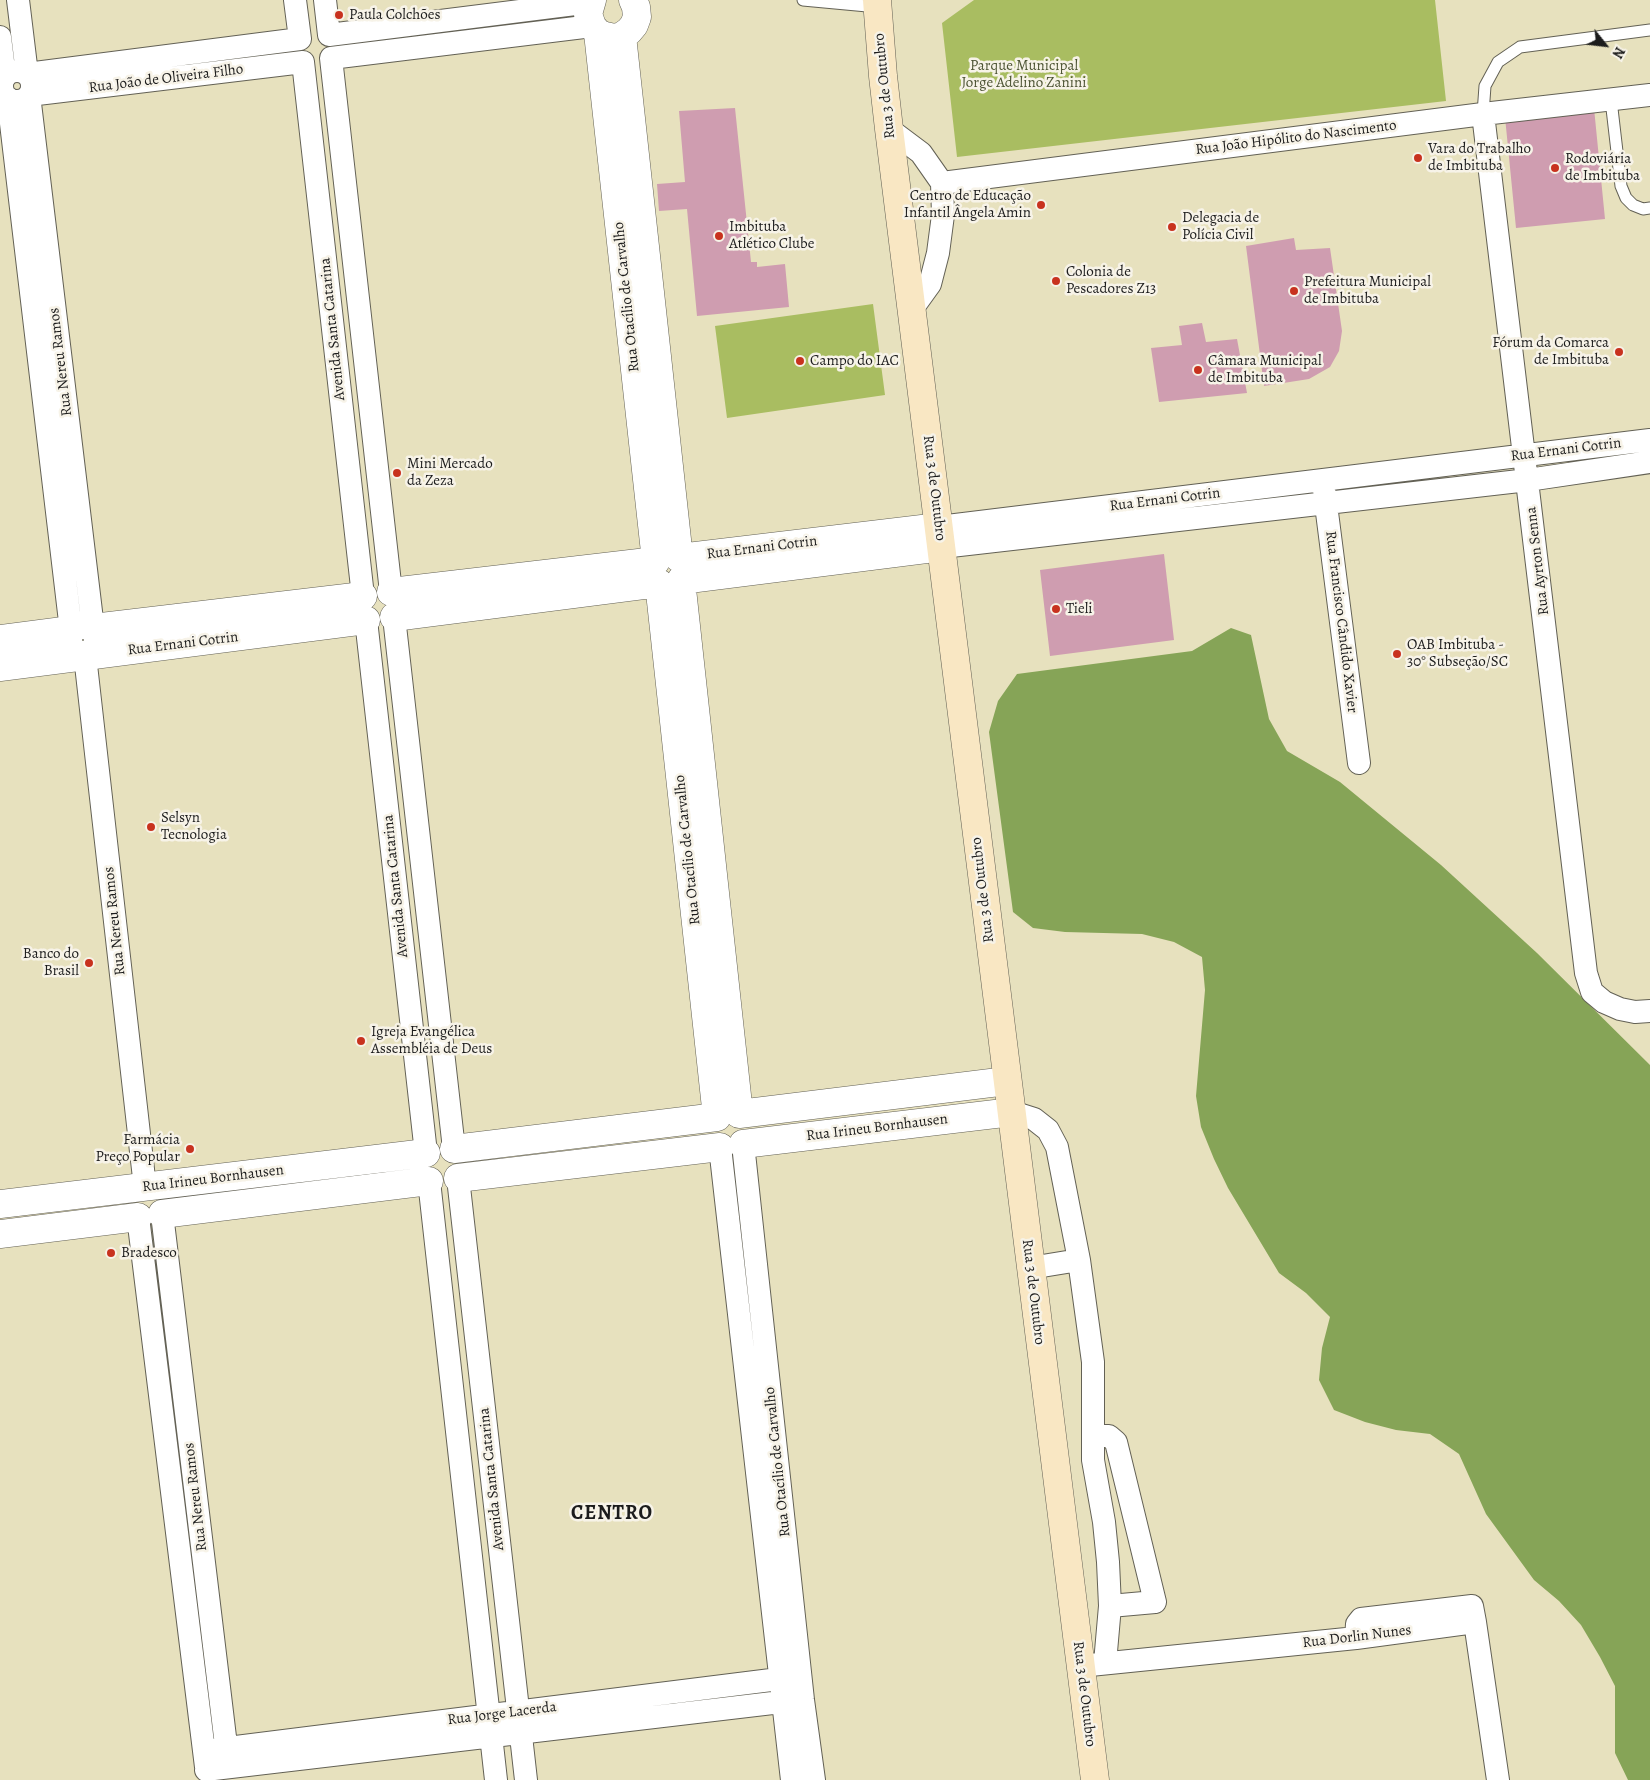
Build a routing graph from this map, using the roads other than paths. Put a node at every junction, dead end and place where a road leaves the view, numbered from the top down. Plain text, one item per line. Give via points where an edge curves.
1 (18, 0) edge
2 (295, 0) edge
3 (325, 0) edge
4 (803, 0) edge
5 (878, 3) edge
6 (614, 14) edge
7 (477, 16) junction
8 (1650, 30) edge
9 (329, 35) junction
10 (0, 37) edge
11 (300, 39) junction
12 (481, 40) junction
13 (158, 57) junction
14 (331, 58) junction
15 (303, 62) junction
16 (161, 79) junction
17 (11, 87) edge
18 (1650, 96) edge
19 (1611, 100) junction
20 (1483, 114) junction
21 (889, 129) junction
22 (942, 183) junction
23 (1650, 208) edge
24 (53, 294) junction
25 (31, 297) junction
26 (912, 310) junction
27 (1650, 440) edge
28 (1525, 455) junction
29 (1650, 462) edge
30 (1528, 480) junction
31 (1323, 481) junction
32 (77, 494) junction
33 (55, 498) junction
34 (1325, 503) junction
35 (1179, 509) junction
36 (940, 537) junction
37 (669, 571) junction
38 (393, 604) junction
39 (365, 608) junction
40 (82, 629) junction
41 (191, 630) junction
42 (0, 639) edge
43 (85, 656) junction
44 (0, 667) edge
45 (1359, 763) dead end
46 (1650, 1011) edge
47 (1007, 1081) junction
48 (876, 1097) junction
49 (1012, 1112) junction
50 (728, 1115) junction
51 (881, 1128) junction
52 (617, 1129) junction
53 (731, 1146) junction
54 (454, 1149) junction
55 (426, 1153) junction
56 (620, 1159) junction
57 (246, 1174) junction
58 (458, 1178) junction
59 (429, 1181) junction
60 (145, 1187) junction
61 (251, 1203) junction
62 (0, 1204) edge
63 (150, 1216) junction
64 (752, 1230) junction
65 (730, 1232) junction
66 (0, 1234) edge
67 (1079, 1260) junction
68 (1030, 1268) junction
69 (477, 1344) junction
70 (447, 1347) junction
71 (183, 1390) junction
72 (160, 1392) junction
73 (771, 1400) junction
74 (749, 1402) junction
75 (1093, 1436) junction
76 (766, 1460) junction
77 (496, 1512) junction
78 (466, 1515) junction
79 (1110, 1606) junction
80 (209, 1610) junction
81 (187, 1612) junction
82 (508, 1627) junction
83 (479, 1629) junction
84 (1093, 1665) junction
85 (790, 1678) junction
86 (793, 1701) junction
87 (520, 1723) junction
88 (490, 1726) junction
89 (206, 1767) edge
90 (232, 1769) edge
91 (496, 1780) edge
92 (526, 1780) edge
93 (792, 1780) edge
94 (814, 1780) edge
95 (1095, 1780) edge
96 (1498, 1780) edge

1 - 17 street, Rua Nereu Ramos
2 - 11 street
3 - 9 street
4 - 5 lane
5 - 21 main road, Rua 3 de Outubro
6 - 7 street
6 - 12 street
6 - 37 street, Rua Otacílio de Carvalho via 624,164
7 - 9 street
7 - 12 street
8 - 20 lane via 1520,47 1498,62 1485,86
9 - 11 street via 314,30 303,34
9 - 14 street via 334,46
10 - 17 street, Rua Nereu Ramos
11 - 13 street, Rua João de Oliveira Filho
11 - 15 street via 297,51
12 - 14 street
13 - 16 street
13 - 17 street, Rua João de Oliveira Filho
14 - 15 street via 318,67
14 - 38 street, Avenida Santa Catarina
15 - 16 street, Rua João de Oliveira Filho
15 - 39 street, Avenida Santa Catarina
16 - 17 street, Rua João de Oliveira Filho
17 - 24 street, Rua Nereu Ramos
17 - 25 street, Rua Nereu Ramos
18 - 19 street, Rua João Hipólito do Nascimento
19 - 20 street, Rua João Hipólito do Nascimento
19 - 23 lane via 1621,186 1626,198 1634,205
20 - 22 street, Rua João Hipólito do Nascimento
20 - 28 street, Rua Ayrton Senna
21 - 22 street via 921,152
21 - 26 main road, Rua 3 de Outubro
22 - 26 street via 943,215 938,253 930,284
24 - 25 street
24 - 32 street, Rua Nereu Ramos
25 - 33 street, Rua Nereu Ramos
26 - 36 main road, Rua 3 de Outubro
27 - 28 street, Rua Ernani Cotrin
28 - 30 street, Rua Ayrton Senna
28 - 31 street, Rua Ernani Cotrin
29 - 30 street, Rua Ernani Cotrin
30 - 34 street, Rua Ernani Cotrin
30 - 46 street, Rua Ayrton Senna via 1586,973 1592,992 1604,1002 1635,1012
31 - 34 street, Rua Francisco Cândido Xavier
31 - 35 street, Rua Ernani Cotrin
32 - 33 street
32 - 40 street, Rua Nereu Ramos
33 - 40 street, Rua Nereu Ramos
34 - 35 street, Rua Ernani Cotrin
34 - 45 street, Rua Francisco Cândido Xavier
35 - 36 street, Rua Ernani Cotrin
36 - 37 street, Rua Ernani Cotrin
36 - 47 main road, Rua 3 de Outubro
37 - 38 street, Rua Ernani Cotrin
37 - 50 street, Rua Otacílio de Carvalho
38 - 39 street, Rua Ernani Cotrin via 384,624 372,623
38 - 54 street, Avenida Santa Catarina
39 - 41 street, Rua Ernani Cotrin
39 - 55 street, Avenida Santa Catarina
40 - 41 street, Rua Ernani Cotrin
40 - 42 street, Rua Ernani Cotrin
40 - 43 street via 68,640 71,650
41 - 43 street, Rua Ernani Cotrin
43 - 44 street, Rua Ernani Cotrin
43 - 60 street, Rua Nereu Ramos
47 - 48 street, Rua Irineu Bornhausen
47 - 49 main road, Rua 3 de Outubro
48 - 50 street, Rua Irineu Bornhausen
48 - 51 street
49 - 51 street, Rua Irineu Bornhausen
49 - 67 street via 1034,1120 1048,1130 1057,1148
49 - 68 main road, Rua 3 de Outubro
50 - 52 street, Rua Irineu Bornhausen
50 - 53 street, Rua Otacílio de Carvalho via 714,1121 711,1133 713,1138
51 - 53 street, Rua Irineu Bornhausen
52 - 54 street, Rua Irineu Bornhausen
52 - 56 street
53 - 56 street, Rua Irineu Bornhausen
53 - 64 street, Rua Otacílio de Carvalho
53 - 65 street, Rua Otacílio de Carvalho
54 - 55 street via 436,1146
54 - 58 street via 462,1166
55 - 57 street, Rua Irineu Bornhausen
55 - 59 street via 421,1164 424,1177
56 - 58 street, Rua Irineu Bornhausen
57 - 60 street, Rua Irineu Bornhausen
57 - 61 street
58 - 59 street via 441,1186
58 - 69 street, Avenida Santa Catarina
59 - 61 street, Rua Irineu Bornhausen
59 - 70 street, Avenida Santa Catarina
60 - 62 street, Rua Irineu Bornhausen
60 - 63 street via 136,1193 132,1203 135,1213
61 - 63 street, Rua Irineu Bornhausen
63 - 66 street, Rua Irineu Bornhausen
63 - 71 street, Rua Nereu Ramos
63 - 72 street, Rua Nereu Ramos
64 - 65 street
64 - 73 street, Rua Otacílio de Carvalho
65 - 74 street, Rua Otacílio de Carvalho
67 - 68 street
67 - 75 street via 1093,1362
68 - 84 main road, Rua 3 de Outubro
69 - 70 street
69 - 77 street, Avenida Santa Catarina
70 - 78 street, Avenida Santa Catarina
71 - 72 street
71 - 80 street, Rua Nereu Ramos
72 - 81 street, Rua Nereu Ramos
73 - 74 street
73 - 76 street, Rua Otacílio de Carvalho
74 - 76 street, Rua Otacílio de Carvalho
75 - 79 street
75 - 79 street via 1109,1436 1116,1442 1155,1602
76 - 85 street, Rua Otacílio de Carvalho
77 - 78 street
77 - 82 street, Avenida Santa Catarina
78 - 83 street, Avenida Santa Catarina
79 - 84 street
80 - 81 street
80 - 90 street, Rua Nereu Ramos
81 - 89 street, Rua Nereu Ramos
82 - 83 street
82 - 87 street, Avenida Santa Catarina
83 - 88 street, Avenida Santa Catarina
84 - 95 main road, Rua 3 de Outubro
84 - 96 street, Rua Dorlin Nunes via 1356,1638 1475,1622
85 - 86 street, Rua Otacílio de Carvalho
85 - 87 street, Rua Jorge Lacerda
86 - 87 street, Rua Jorge Lacerda
86 - 93 street, Rua Otacílio de Carvalho
86 - 94 street, Rua Otacílio de Carvalho
87 - 88 street, Rua Jorge Lacerda
87 - 92 street, Avenida Santa Catarina
88 - 90 street, Rua Jorge Lacerda via 341,1744
88 - 91 street, Avenida Santa Catarina
89 - 90 street, Rua Jorge Lacerda

